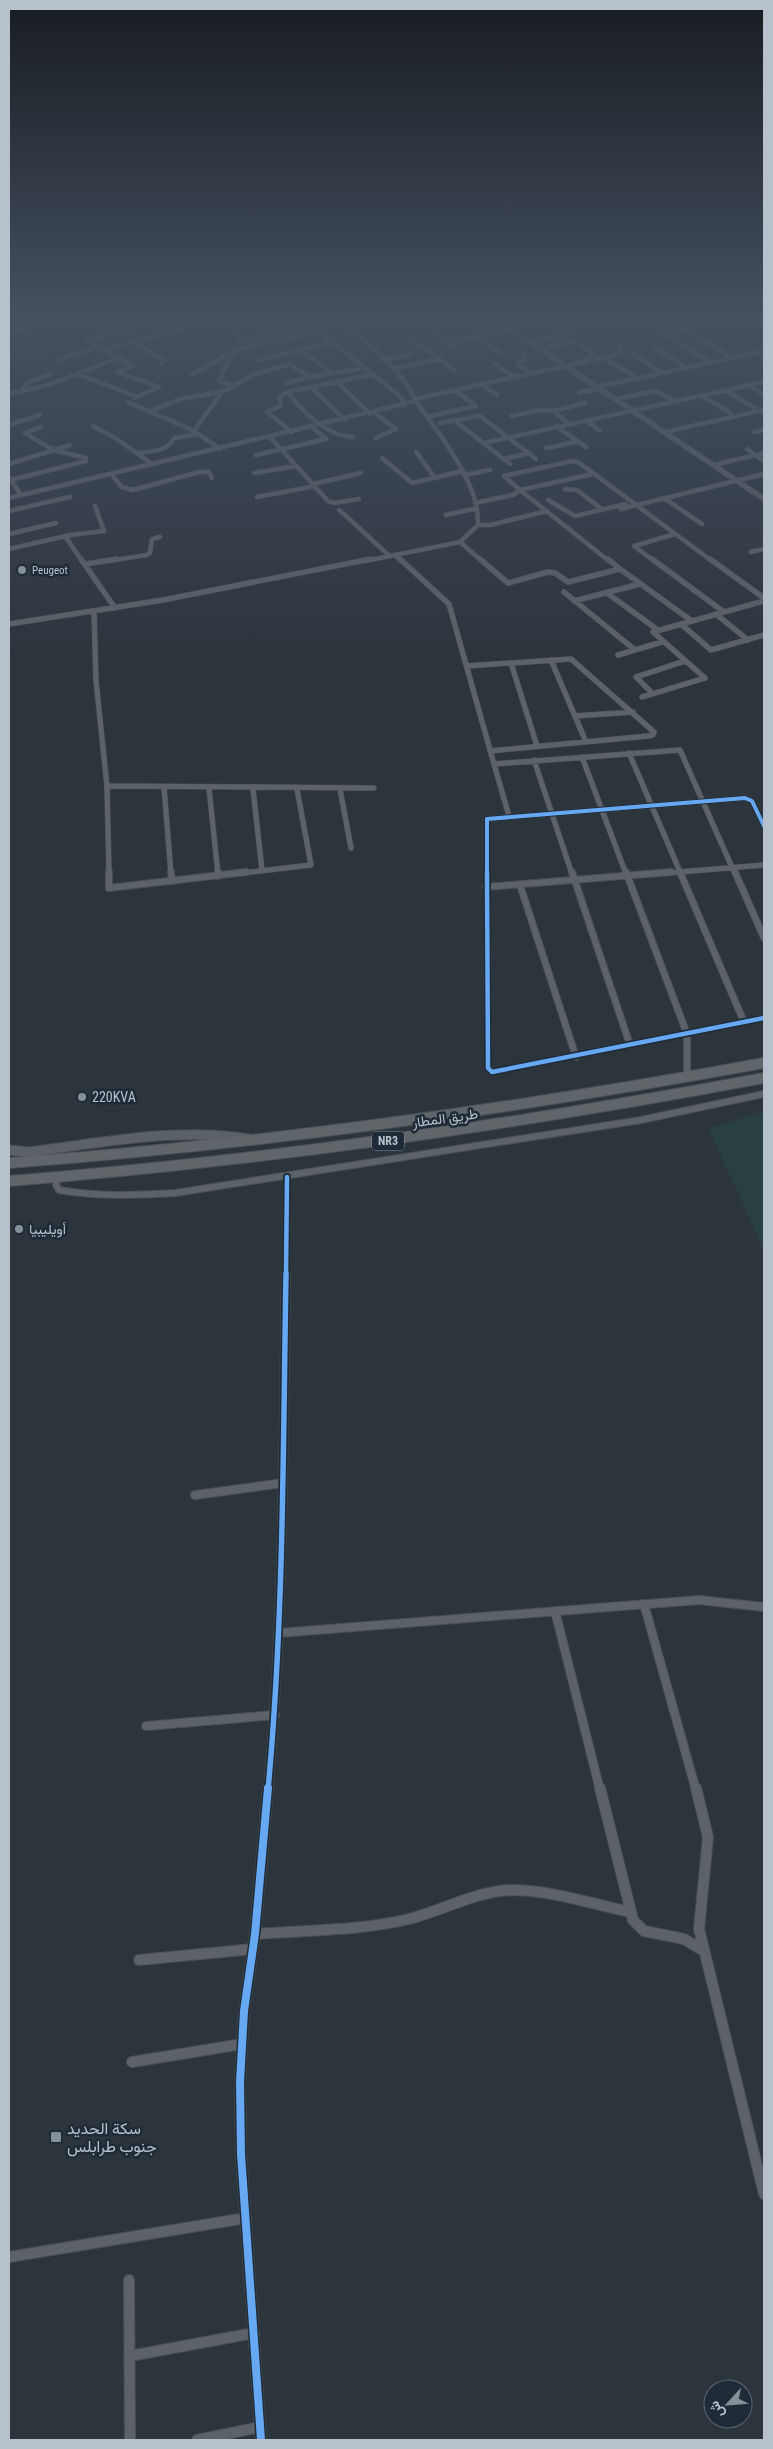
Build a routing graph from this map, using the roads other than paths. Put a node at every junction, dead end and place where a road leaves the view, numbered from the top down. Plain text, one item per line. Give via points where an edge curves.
1 (31, 430) edge
2 (100, 430) edge
3 (192, 430) edge
4 (299, 430) edge
5 (316, 430) edge
6 (330, 430) edge
7 (393, 430) edge
8 (436, 430) edge
9 (467, 430) edge
10 (500, 430) edge
11 (538, 430) edge
12 (561, 430) edge
13 (662, 430) edge
14 (673, 430) edge
15 (762, 430) edge
16 (196, 432) junction
17 (292, 432) joint
18 (665, 432) junction
19 (753, 432) dead end
20 (353, 436) dead end
21 (270, 437) junction
22 (510, 437) junction
23 (376, 438) dead end
24 (576, 442) junction
25 (484, 443) junction
26 (70, 445) dead end
27 (586, 447) dead end
28 (546, 448) dead end
29 (220, 449) junction
30 (52, 450) junction
31 (282, 450) junction
32 (747, 450) dead end
33 (416, 452) dead end
34 (137, 453) junction
35 (764, 453) edge
36 (530, 454) junction
37 (256, 455) dead end
38 (756, 455) junction
39 (382, 458) dead end
40 (504, 459) junction
41 (536, 459) dead end
42 (764, 461) edge
43 (9, 464) edge
44 (152, 464) junction
45 (510, 464) dead end
46 (714, 465) junction
47 (296, 466) junction
48 (490, 470) dead end
49 (254, 473) dead end
50 (361, 473) dead end
51 (463, 473) junction
52 (110, 474) junction
53 (593, 474) junction
54 (764, 474) edge
55 (10, 478) edge
56 (212, 478) dead end
57 (435, 478) junction
58 (736, 480) junction
59 (314, 485) junction
60 (565, 489) dead end
61 (520, 490) junction
62 (21, 495) junction
63 (70, 497) dead end
64 (257, 497) dead end
65 (9, 498) edge
66 (664, 498) junction
67 (359, 499) dead end
68 (764, 499) edge
69 (548, 500) dead end
70 (633, 504) junction
71 (476, 505) junction
72 (95, 506) dead end
73 (622, 509) dead end
74 (339, 510) dead end
75 (603, 510) junction
76 (9, 511) edge
77 (547, 511) junction
78 (446, 515) dead end
79 (56, 523) dead end
80 (702, 524) dead end
81 (478, 525) junction
82 (9, 534) edge
83 (675, 534) junction
84 (65, 536) junction
85 (160, 537) dead end
86 (460, 542) junction
87 (9, 549) edge
88 (764, 549) edge
89 (751, 552) dead end
90 (393, 556) junction
91 (86, 564) junction
92 (620, 569) junction
93 (640, 584) junction
94 (564, 592) dead end
95 (607, 593) junction
96 (764, 600) edge
97 (574, 601) junction
98 (756, 604) junction
99 (114, 608) junction
100 (764, 610) edge
101 (94, 611) junction
102 (724, 612) junction
103 (717, 615) junction
104 (692, 621) junction
105 (9, 624) edge
106 (681, 624) junction
107 (658, 630) junction
108 (764, 635) edge
109 (748, 640) junction
110 (662, 642) junction
111 (634, 650) junction
112 (618, 655) dead end
113 (551, 660) junction
114 (685, 661) junction
115 (510, 663) junction
116 (467, 666) junction
117 (653, 694) junction
118 (642, 697) dead end
119 (633, 712) junction
120 (575, 716) junction
121 (586, 742) junction
122 (537, 746) junction
123 (490, 751) junction
124 (629, 753) junction
125 (582, 756) junction
126 (534, 760) junction
127 (494, 764) junction
128 (107, 786) junction
129 (164, 787) junction
130 (209, 788) junction
131 (374, 788) dead end
132 (252, 789) junction
133 (296, 789) junction
134 (340, 789) junction
135 (704, 801) junction
136 (651, 805) junction
137 (602, 809) junction
138 (552, 813) junction
139 (509, 816) junction
140 (764, 826) edge
141 (351, 848) dead end
142 (764, 865) edge
143 (733, 868) junction
144 (262, 870) junction
145 (680, 872) junction
146 (218, 876) junction
147 (627, 876) junction
148 (575, 880) junction
149 (172, 881) junction
150 (520, 885) junction
151 (486, 888) junction
152 (764, 938) edge
153 (764, 1018) edge
154 (744, 1022) junction
155 (687, 1034) junction
156 (630, 1045) junction
157 (576, 1056) junction
158 (764, 1063) edge
159 (687, 1077) junction
160 (764, 1078) edge
161 (764, 1094) edge
162 (259, 1141) junction
163 (9, 1150) edge
164 (9, 1163) edge
165 (58, 1177) junction
166 (287, 1177) junction
167 (9, 1180) edge
168 (283, 1482) junction
169 (195, 1495) dead end
170 (644, 1604) junction
171 (764, 1608) edge
172 (555, 1611) junction
173 (278, 1633) junction
174 (275, 1715) junction
175 (146, 1726) dead end
176 (630, 1912) junction
177 (255, 1934) junction
178 (252, 1949) junction
179 (704, 1951) junction
180 (139, 1960) dead end
181 (242, 2044) junction
182 (132, 2062) dead end
183 (764, 2194) edge
184 (246, 2218) junction
185 (9, 2257) edge
186 (129, 2280) dead end
187 (254, 2332) junction
188 (130, 2356) junction
189 (260, 2427) junction
190 (130, 2440) edge
191 (197, 2440) edge
192 (261, 2440) edge

1 - 30 street via 25,433
2 - 34 street
3 - 16 street
4 - 17 street
5 - 31 street via 326,439
6 - 20 street via 344,438
7 - 23 street
8 - 51 street
9 - 25 street
10 - 22 street
11 - 22 street
12 - 24 street
13 - 18 street
14 - 18 street
15 - 19 street
16 - 29 street
16 - 34 street via 174,438 166,448
17 - 21 street
18 - 46 street
21 - 29 street
21 - 31 street
22 - 25 street
22 - 36 street
24 - 27 street
24 - 28 street
25 - 40 street
26 - 30 street
29 - 44 street
30 - 43 street
30 - 55 street via 81,455 86,461
31 - 37 street
31 - 47 street
32 - 38 street
33 - 57 street
34 - 44 street
35 - 38 street
36 - 40 street
36 - 41 street
38 - 42 street
38 - 46 street
39 - 57 street via 410,483
40 - 45 street
44 - 52 street
46 - 58 street
47 - 49 street
47 - 59 street
48 - 51 street
50 - 59 street
51 - 57 street
51 - 71 street
52 - 56 street via 122,488 129,489 195,473 209,472
52 - 62 street
53 - 61 street
53 - 61 street via 575,461 502,477
53 - 70 street
54 - 58 street
55 - 62 street
58 - 66 street
58 - 68 street
59 - 64 street
59 - 67 street via 331,502
60 - 75 street via 577,490
61 - 71 street
61 - 77 street
62 - 65 street
63 - 76 street
66 - 70 street
66 - 80 street
69 - 75 street via 575,516
70 - 73 street
70 - 75 street
70 - 83 street
71 - 78 street
71 - 81 street
72 - 84 street via 104,530
74 - 90 street
77 - 81 street
77 - 92 street
79 - 82 street
81 - 86 street
83 - 96 street
83 - 102 street via 634,546
84 - 87 street
84 - 91 street
85 - 91 street via 152,539 148,556
86 - 90 street
86 - 92 street via 508,582 548,572 568,582
88 - 89 street
90 - 99 street
90 - 116 street via 449,604
91 - 99 street
92 - 93 street
93 - 95 street
93 - 104 street
94 - 97 street
95 - 97 street
95 - 107 street
96 - 98 street
97 - 111 street
98 - 100 street
98 - 102 street
99 - 101 street
101 - 105 street
101 - 128 street via 96,681
102 - 103 street
103 - 104 street
103 - 109 street
104 - 106 street
106 - 107 street
106 - 109 street via 709,650
107 - 110 street via 652,634
108 - 109 street
110 - 111 street
110 - 114 street
111 - 112 street
113 - 115 street
113 - 119 street via 576,662
113 - 120 street
114 - 117 street via 636,677
114 - 117 street via 705,678
115 - 116 street
115 - 122 street
116 - 123 street
117 - 118 street
119 - 120 street
119 - 121 street via 651,728 653,735
120 - 121 street
121 - 122 street
122 - 123 street
123 - 127 street
124 - 125 street
124 - 135 street via 681,751
124 - 136 street
125 - 126 street
125 - 137 street
126 - 127 street
126 - 138 street
127 - 139 street
128 - 129 street
128 - 149 street via 109,888
129 - 130 street
129 - 149 street
130 - 132 street
130 - 146 street
131 - 134 street
132 - 133 street
132 - 144 street
133 - 134 street
133 - 144 street via 311,865
134 - 141 street
135 - 136 street
135 - 140 street via 748,799
135 - 143 street
136 - 137 street
136 - 145 street
137 - 138 street
137 - 147 street
138 - 139 street
138 - 148 street
139 - 151 street via 486,820
142 - 143 street
143 - 145 street
143 - 152 street
144 - 146 street
145 - 147 street
145 - 154 street
146 - 149 street
147 - 148 street
147 - 155 street
148 - 150 street
148 - 156 street
150 - 151 street
150 - 157 street
151 - 157 street via 488,1069 497,1073
153 - 154 street
154 - 155 street
155 - 156 street
155 - 159 street
156 - 157 street
158 - 159 highway, طريق المطار / NR3
159 - 162 highway, طريق المطار / NR3 via 481,1112
160 - 165 highway, طريق المطار / NR3 via 430,1136
161 - 166 street via 641,1120
162 - 163 main road via 240,1136 171,1135 28,1152
162 - 164 highway, طريق المطار / NR3
165 - 166 street via 57,1187 62,1191 135,1195 175,1193
165 - 167 highway, طريق المطار / NR3
166 - 168 street
168 - 169 street
168 - 173 street
170 - 171 street via 699,1600
170 - 172 street
170 - 179 street via 708,1835 708,1858 698,1904
172 - 173 street
172 - 176 street
173 - 174 street
174 - 175 street
174 - 177 street
176 - 177 street via 529,1892 500,1891 484,1893 429,1914 402,1920
176 - 179 street via 644,1931 678,1937
177 - 178 street
178 - 180 street
178 - 181 street
179 - 183 street
181 - 182 street
181 - 184 street via 240,2118
184 - 185 street
184 - 187 street
186 - 188 street
187 - 188 street
187 - 189 street
188 - 190 street
189 - 191 street
189 - 192 street

